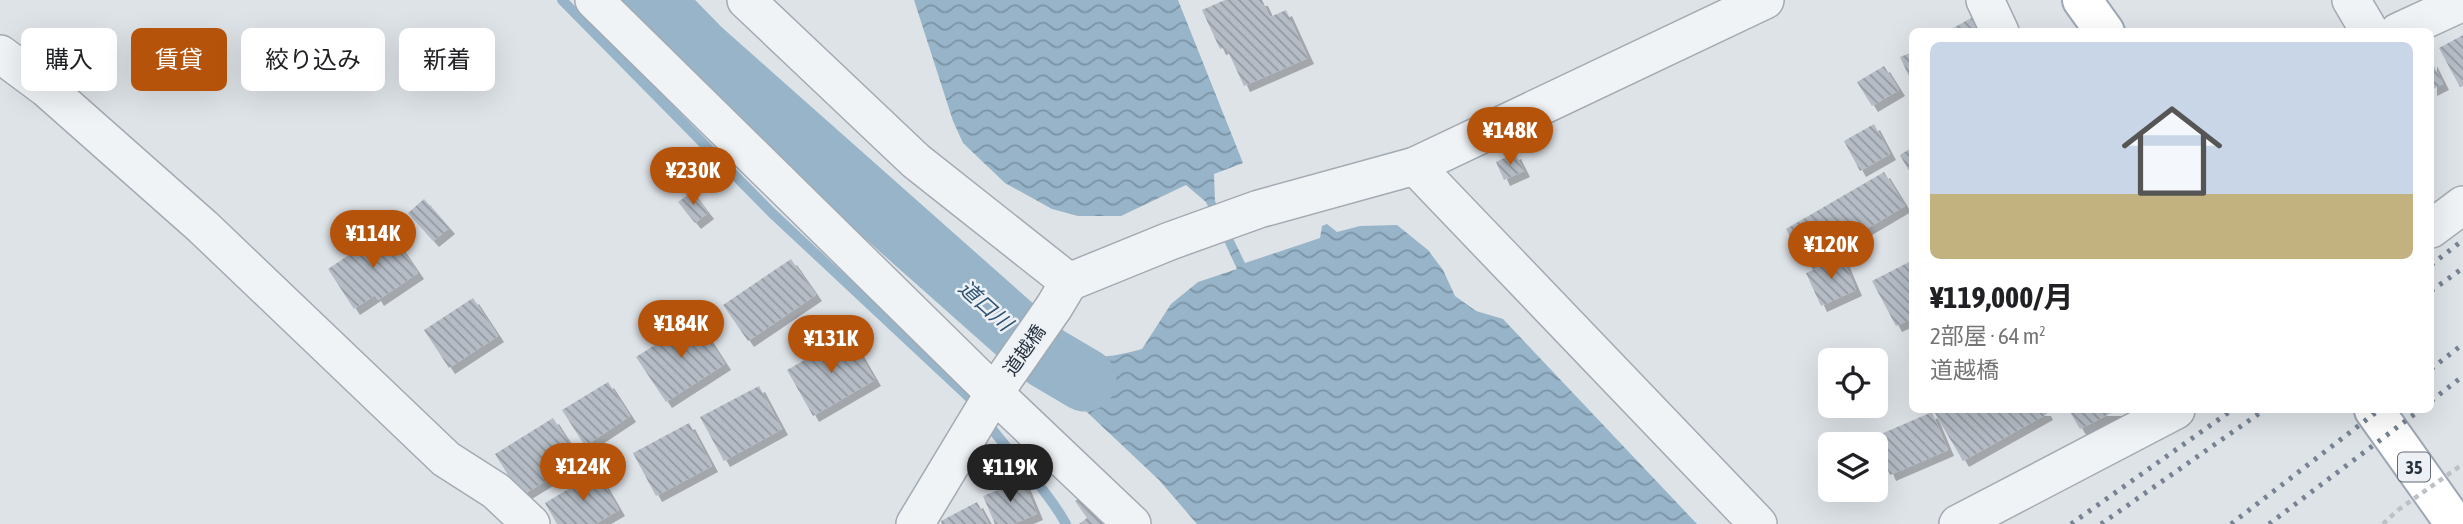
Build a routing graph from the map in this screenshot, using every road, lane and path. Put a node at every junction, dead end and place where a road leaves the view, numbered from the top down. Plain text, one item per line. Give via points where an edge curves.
1 (594, 0) edge
2 (746, 0) edge
3 (1765, 0) edge
4 (1985, 0) edge
5 (2082, 0) edge
6 (2351, 0) edge
7 (2463, 2) edge
8 (1998, 28) edge
9 (2102, 28) edge
10 (2368, 28) edge
11 (2407, 28) edge
12 (0, 54) edge
13 (1415, 166) junction
14 (2463, 205) edge
15 (2434, 227) edge
16 (1062, 294) junction
17 (985, 407) junction
18 (2170, 413) edge
19 (2376, 413) edge
20 (2463, 464) edge
21 (531, 524) edge
22 (915, 524) edge
23 (1132, 524) edge
24 (1758, 524) edge
25 (1958, 524) edge
26 (2383, 524) edge
27 (2455, 524) edge

1 - 17 street
2 - 16 street
3 - 13 street
4 - 8 street
5 - 9 main road
6 - 10 street
7 - 11 street
12 - 21 street via 46,88 203,227 446,460 496,491
13 - 16 street via 1259,209 1170,241
13 - 24 street
14 - 15 street
16 - 17 street, 道越橋
17 - 22 street, 道越橋
17 - 23 street
18 - 25 street
19 - 27 main road, 35
20 - 26 path, bridge

